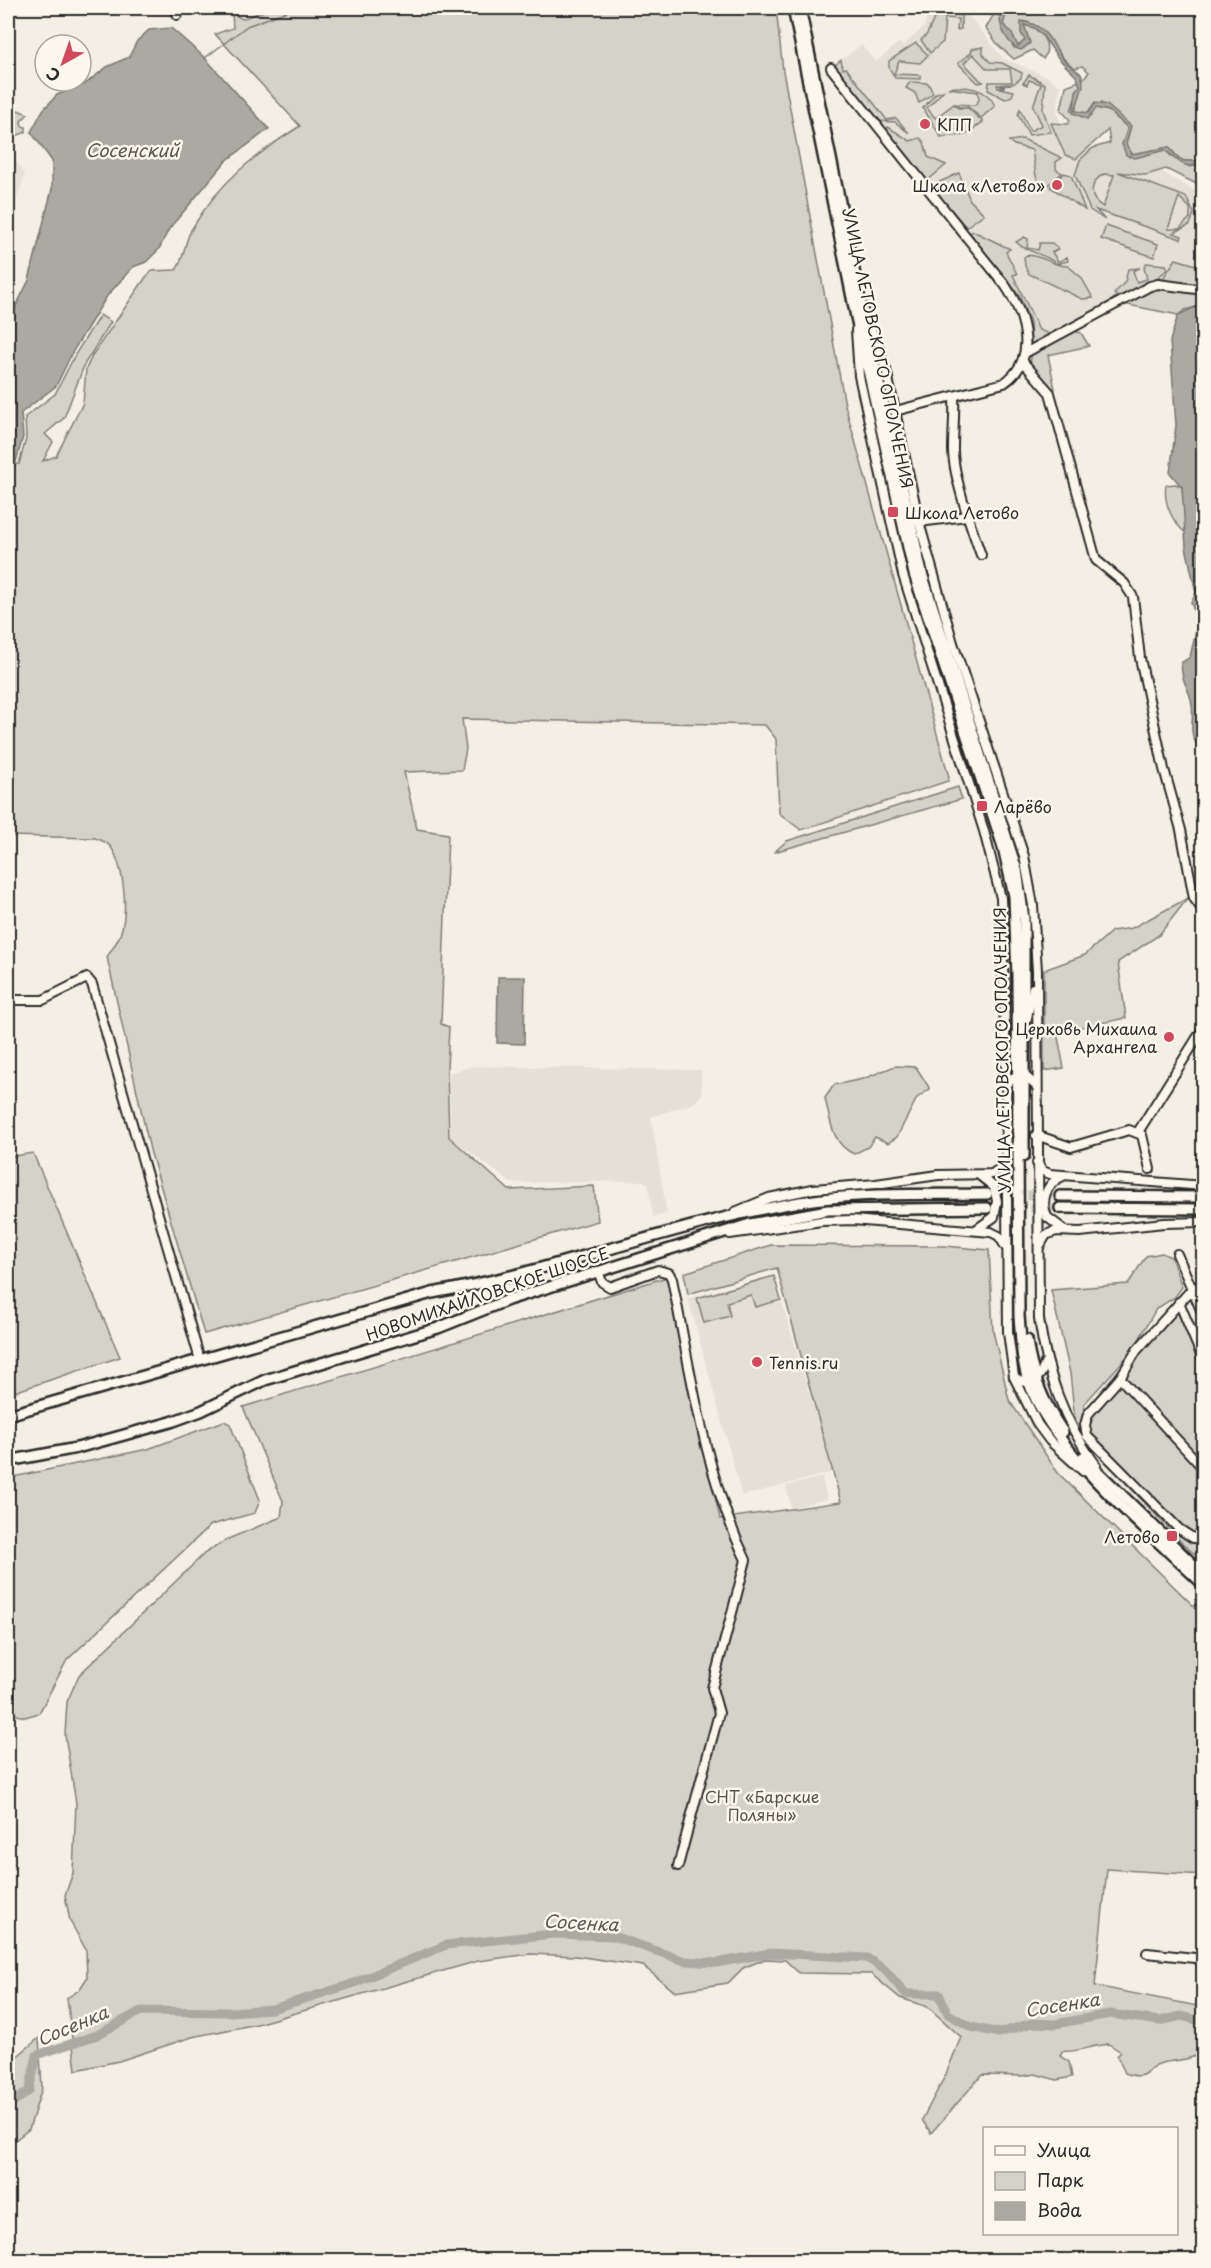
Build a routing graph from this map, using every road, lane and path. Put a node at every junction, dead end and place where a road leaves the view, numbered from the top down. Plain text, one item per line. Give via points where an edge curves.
1 (793, 8) edge
2 (800, 8) edge
3 (831, 68) dead end
4 (1203, 290) edge
5 (861, 304) junction
6 (856, 317) junction
7 (1024, 357) junction
8 (871, 366) junction
9 (886, 369) junction
10 (859, 376) junction
11 (954, 397) junction
12 (895, 411) junction
13 (968, 516) junction
14 (919, 522) junction
15 (981, 555) dead end
16 (1203, 912) edge
17 (1037, 971) junction
18 (8, 1000) edge
19 (1203, 1027) edge
20 (1024, 1031) junction
21 (1021, 1076) junction
22 (1006, 1086) junction
23 (1036, 1086) junction
24 (1138, 1132) junction
25 (1036, 1135) junction
26 (1005, 1158) junction
27 (1036, 1161) junction
28 (1150, 1168) dead end
29 (977, 1174) junction
30 (1065, 1175) junction
31 (1203, 1186) edge
32 (987, 1194) tunnel mouth
33 (1060, 1196) tunnel mouth
34 (1203, 1197) edge
35 (987, 1208) tunnel mouth
36 (1060, 1208) tunnel mouth
37 (1203, 1209) edge
38 (1203, 1222) edge
39 (708, 1223) junction
40 (973, 1230) junction
41 (1067, 1231) junction
42 (711, 1236) junction
43 (1006, 1251) junction
44 (1036, 1254) junction
45 (1177, 1254) dead end
46 (598, 1270) junction
47 (1203, 1284) edge
48 (1192, 1289) junction
49 (1179, 1302) junction
50 (1203, 1317) edge
51 (200, 1360) junction
52 (1203, 1362) edge
53 (1045, 1363) junction
54 (1014, 1377) junction
55 (1120, 1378) junction
56 (1032, 1381) junction
57 (8, 1415) edge
58 (8, 1461) edge
59 (1203, 1469) edge
60 (1106, 1485) junction
61 (1203, 1538) edge
62 (1203, 1575) edge
63 (1203, 1585) edge
64 (678, 1866) dead end
65 (1147, 1953) dead end
66 (1203, 1959) edge

1 - 6 main road, УЛИЦА ЛЕТОВСКОГО ОПОЛЧЕНИЯ
2 - 5 main road, УЛИЦА ЛЕТОВСКОГО ОПОЛЧЕНИЯ
3 - 7 street via 1005,285 1021,313
4 - 7 street via 1150,286
5 - 8 main road, УЛИЦА ЛЕТОВСКОГО ОПОЛЧЕНИЯ
5 - 9 street
6 - 8 main road, УЛИЦА ЛЕТОВСКОГО ОПОЛЧЕНИЯ
6 - 10 street
7 - 11 street via 1014,375 1004,382
7 - 16 street via 1050,393 1096,560 1124,583 1133,597 1140,658 1164,769 1194,898
8 - 9 street
8 - 10 street
8 - 20 main road, УЛИЦА ЛЕТОВСКОГО ОПОЛЧЕНИЯ via 922,573 1017,870 1024,919
8 - 21 main road, УЛИЦА ЛЕТОВСКОГО ОПОЛЧЕНИЯ via 914,574 1009,871 1016,918
9 - 12 street
10 - 22 street via 903,575 984,831 1001,898
11 - 12 street
11 - 13 street via 956,427 952,449
12 - 14 street
13 - 14 street
13 - 15 street
14 - 17 street via 953,643 1023,856 1034,913
17 - 20 street
17 - 23 street
18 - 51 street via 43,1000 87,978 92,984
19 - 24 street
20 - 21 main road, УЛИЦА ЛЕТОВСКОГО ОПОЛЧЕНИЯ
21 - 22 street
21 - 23 street
21 - 56 main road, УЛИЦА ЛЕТОВСКОГО ОПОЛЧЕНИЯ via 1019,1316 1023,1359
22 - 26 street
23 - 25 street
24 - 25 street via 1129,1130 1071,1147
24 - 28 street
25 - 27 street
26 - 29 street via 997,1172
26 - 43 street
27 - 30 street via 1047,1173
27 - 44 street
29 - 39 street via 789,1192
29 - 40 street via 994,1187 997,1201 994,1217
30 - 31 street
30 - 41 street via 1051,1183 1044,1211 1051,1223
32 - 39 main road, НОВОМИХАЙЛОВСКОЕ ШОССЕ via 829,1198
33 - 34 main road
35 - 42 main road, НОВОМИХАЙЛОВСКОЕ ШОССЕ via 828,1210 778,1217
36 - 37 main road
38 - 41 street
39 - 51 main road, НОВОМИХАЙЛОВСКОЕ ШОССЕ via 503,1279 432,1293
40 - 42 street via 842,1221
40 - 43 street via 996,1233
41 - 44 street via 1046,1235
42 - 46 main road, НОВОМИХАЙЛОВСКОЕ ШОССЕ
43 - 54 street via 1008,1332
44 - 53 street
45 - 48 street
46 - 58 main road, НОВОМИХАЙЛОВСКОЕ ШОССЕ via 438,1329 265,1380 171,1422 77,1448
46 - 64 street via 610,1287 658,1270 665,1270 672,1279 708,1451 746,1560 712,1688 719,1713
47 - 48 street
48 - 49 street
48 - 50 street
49 - 52 street
49 - 55 street via 1137,1350
51 - 57 main road, НОВОМИХАЙЛОВСКОЕ ШОССЕ
53 - 56 street via 1042,1375
53 - 60 street via 1074,1432
54 - 56 street via 1020,1382
54 - 60 street via 1028,1410 1050,1441
55 - 59 street
55 - 61 street via 1089,1414 1087,1436 1179,1529 1192,1538
56 - 60 main road, УЛИЦА ЛЕТОВСКОГО ОПОЛЧЕНИЯ via 1065,1435
60 - 62 main road, УЛИЦА ЛЕТОВСКОГО ОПОЛЧЕНИЯ
60 - 63 main road, УЛИЦА ЛЕТОВСКОГО ОПОЛЧЕНИЯ
65 - 66 street

